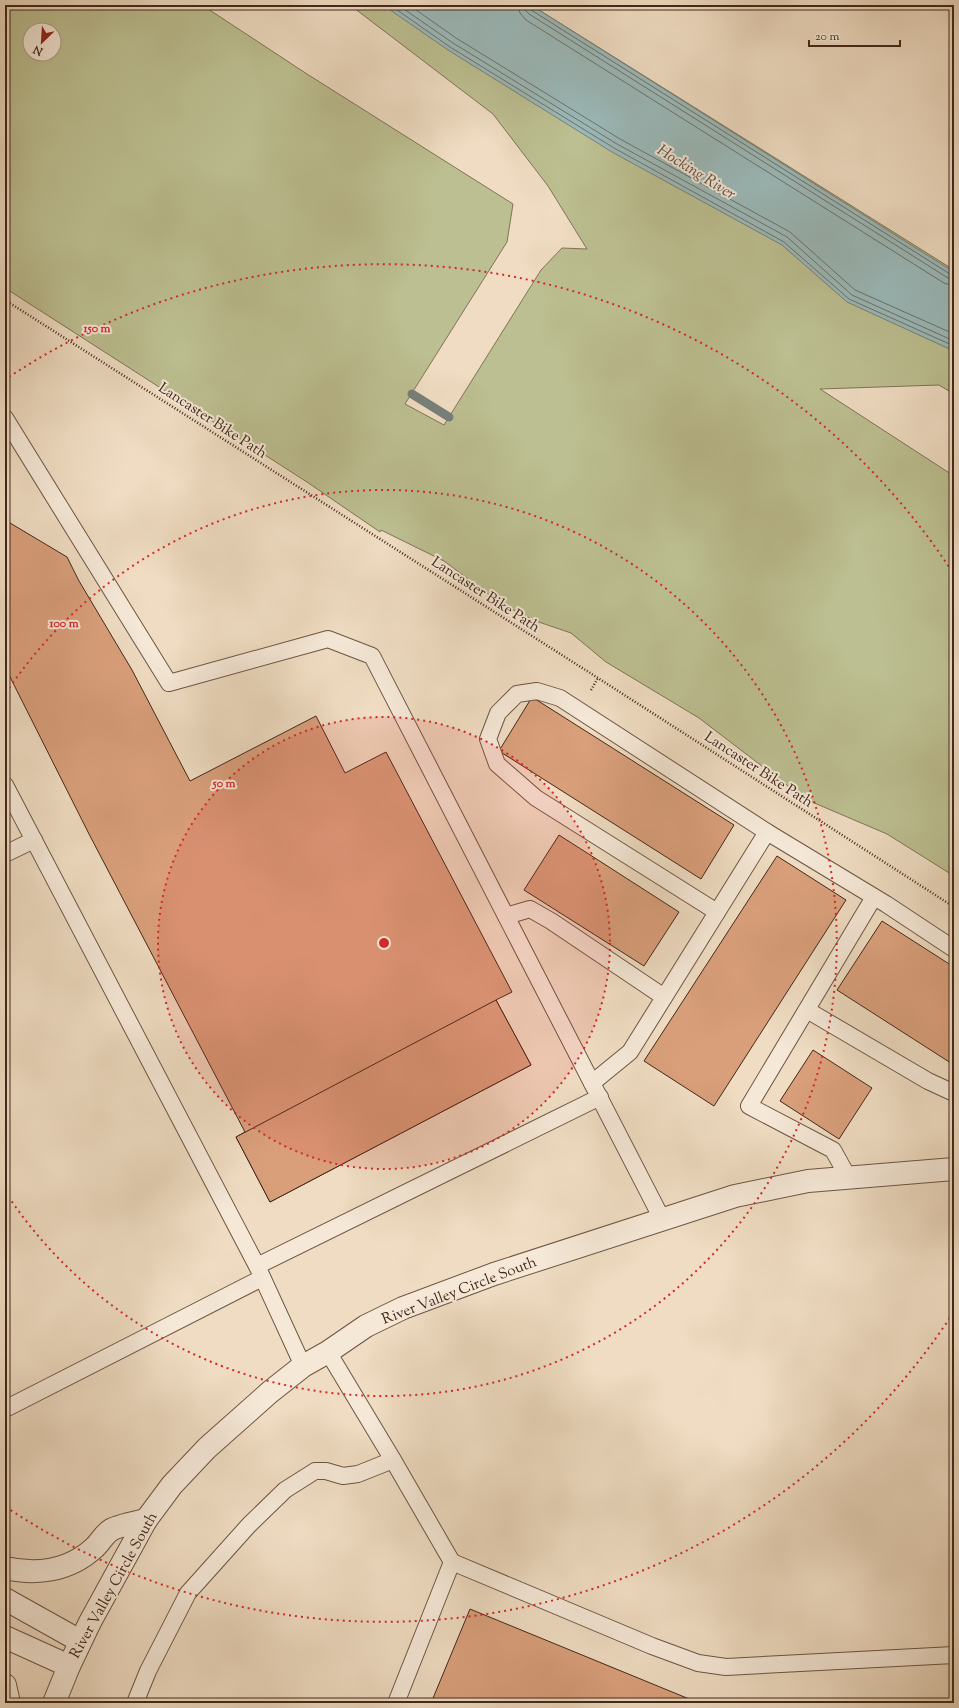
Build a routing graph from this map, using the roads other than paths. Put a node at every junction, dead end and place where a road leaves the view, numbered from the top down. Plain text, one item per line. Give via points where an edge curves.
1 (5, 418) edge
2 (5, 785) edge
3 (767, 832) junction
4 (34, 840) junction
5 (5, 854) edge
6 (874, 897) junction
7 (717, 912) junction
8 (506, 916) junction
9 (954, 949) edge
10 (664, 997) junction
11 (807, 1010) junction
12 (592, 1083) junction
13 (954, 1093) edge
14 (600, 1098) junction
15 (954, 1169) edge
16 (848, 1177) junction
17 (662, 1219) junction
18 (260, 1272) junction
19 (328, 1352) junction
20 (303, 1366) junction
21 (5, 1409) edge
22 (393, 1460) junction
23 (146, 1520) junction
24 (452, 1562) junction
25 (5, 1568) edge
26 (5, 1599) edge
27 (5, 1637) edge
28 (80, 1641) junction
29 (954, 1655) edge
30 (69, 1666) junction
31 (5, 1685) edge
32 (9, 1703) edge
33 (54, 1703) edge
34 (135, 1703) edge
35 (396, 1703) edge

1 - 8 lane via 169,683 328,639 372,656
2 - 4 lane
3 - 6 lane
3 - 7 lane
3 - 7 lane via 560,698 537,691 517,694 498,713 488,739 497,764 536,798
4 - 5 lane
4 - 18 lane
6 - 9 lane
6 - 11 lane
7 - 10 lane
8 - 10 lane via 530,909
8 - 12 lane
10 - 12 lane via 630,1052
11 - 13 lane via 928,1081
11 - 16 lane via 749,1106 833,1150
12 - 14 lane
14 - 17 lane
14 - 18 lane
15 - 16 street, River Valley Circle South
16 - 17 street, River Valley Circle South via 808,1181 741,1195
17 - 19 street, River Valley Circle South via 494,1274 403,1308 366,1326
18 - 20 lane
18 - 21 lane
19 - 20 street, River Valley Circle South
19 - 22 lane
20 - 23 street, River Valley Circle South via 207,1448 172,1485
22 - 24 lane
22 - 34 lane via 358,1474 343,1476 315,1471 286,1490 188,1592 148,1671
23 - 25 street via 110,1530 94,1548 70,1565 46,1572
23 - 28 street, River Valley Circle South
24 - 29 lane via 698,1663 726,1667
24 - 35 lane
26 - 28 street
27 - 30 street
28 - 30 street, River Valley Circle South
30 - 33 street, River Valley Circle South
31 - 32 street

